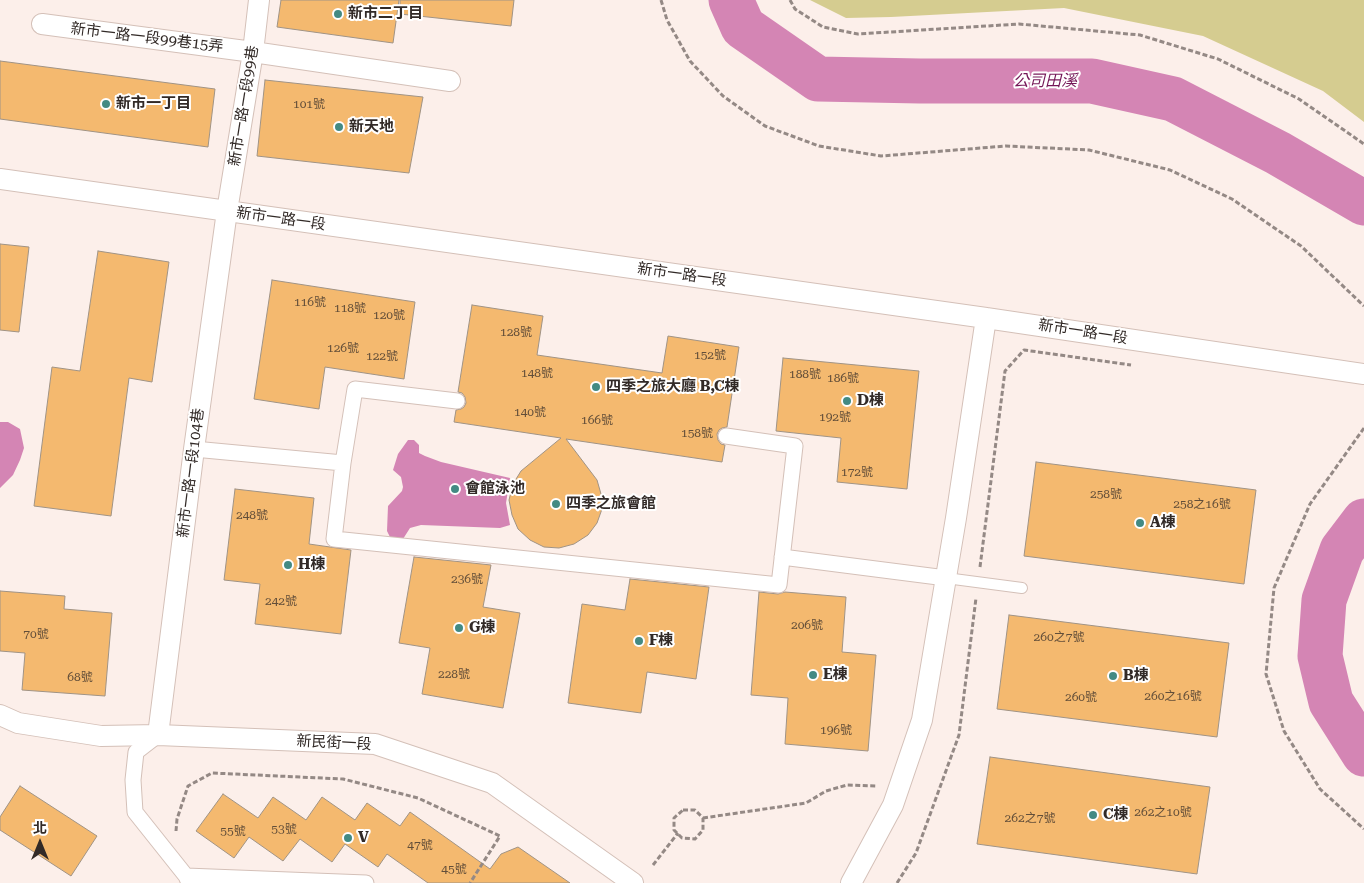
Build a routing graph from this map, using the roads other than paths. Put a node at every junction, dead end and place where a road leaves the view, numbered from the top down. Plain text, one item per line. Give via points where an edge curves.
1 (259, 0) edge
2 (42, 24) dead end
3 (253, 52) junction
4 (450, 81) dead end
5 (0, 179) edge
6 (227, 211) junction
7 (986, 318) junction
8 (1364, 374) edge
9 (457, 401) dead end
10 (726, 436) dead end
11 (194, 449) junction
12 (342, 463) junction
13 (782, 557) junction
14 (946, 578) junction
15 (1022, 588) dead end
16 (0, 715) edge
17 (158, 735) junction
18 (188, 879) edge
19 (366, 883) edge
20 (634, 883) edge
21 (851, 883) edge

1 - 3 street, 新市一路一段99巷
2 - 3 street, 新市一路一段99巷15弄
3 - 4 street, 新市一路一段99巷15弄
3 - 6 street, 新市一路一段99巷
5 - 6 street, 新市一路一段
6 - 7 street, 新市一路一段
6 - 11 street, 新市一路一段104巷
7 - 8 street, 新市一路一段
7 - 14 street
9 - 12 street via 354,389
10 - 13 street via 795,446
11 - 12 street
11 - 17 street, 新市一路一段104巷
12 - 13 street via 334,539 779,585
13 - 14 street
14 - 15 lane
14 - 21 street via 922,720 893,806
16 - 17 street, 新民街一段 via 18,723 101,736
17 - 18 street via 136,752 135,812
17 - 20 street, 新民街一段 via 376,744 492,783
18 - 19 street

